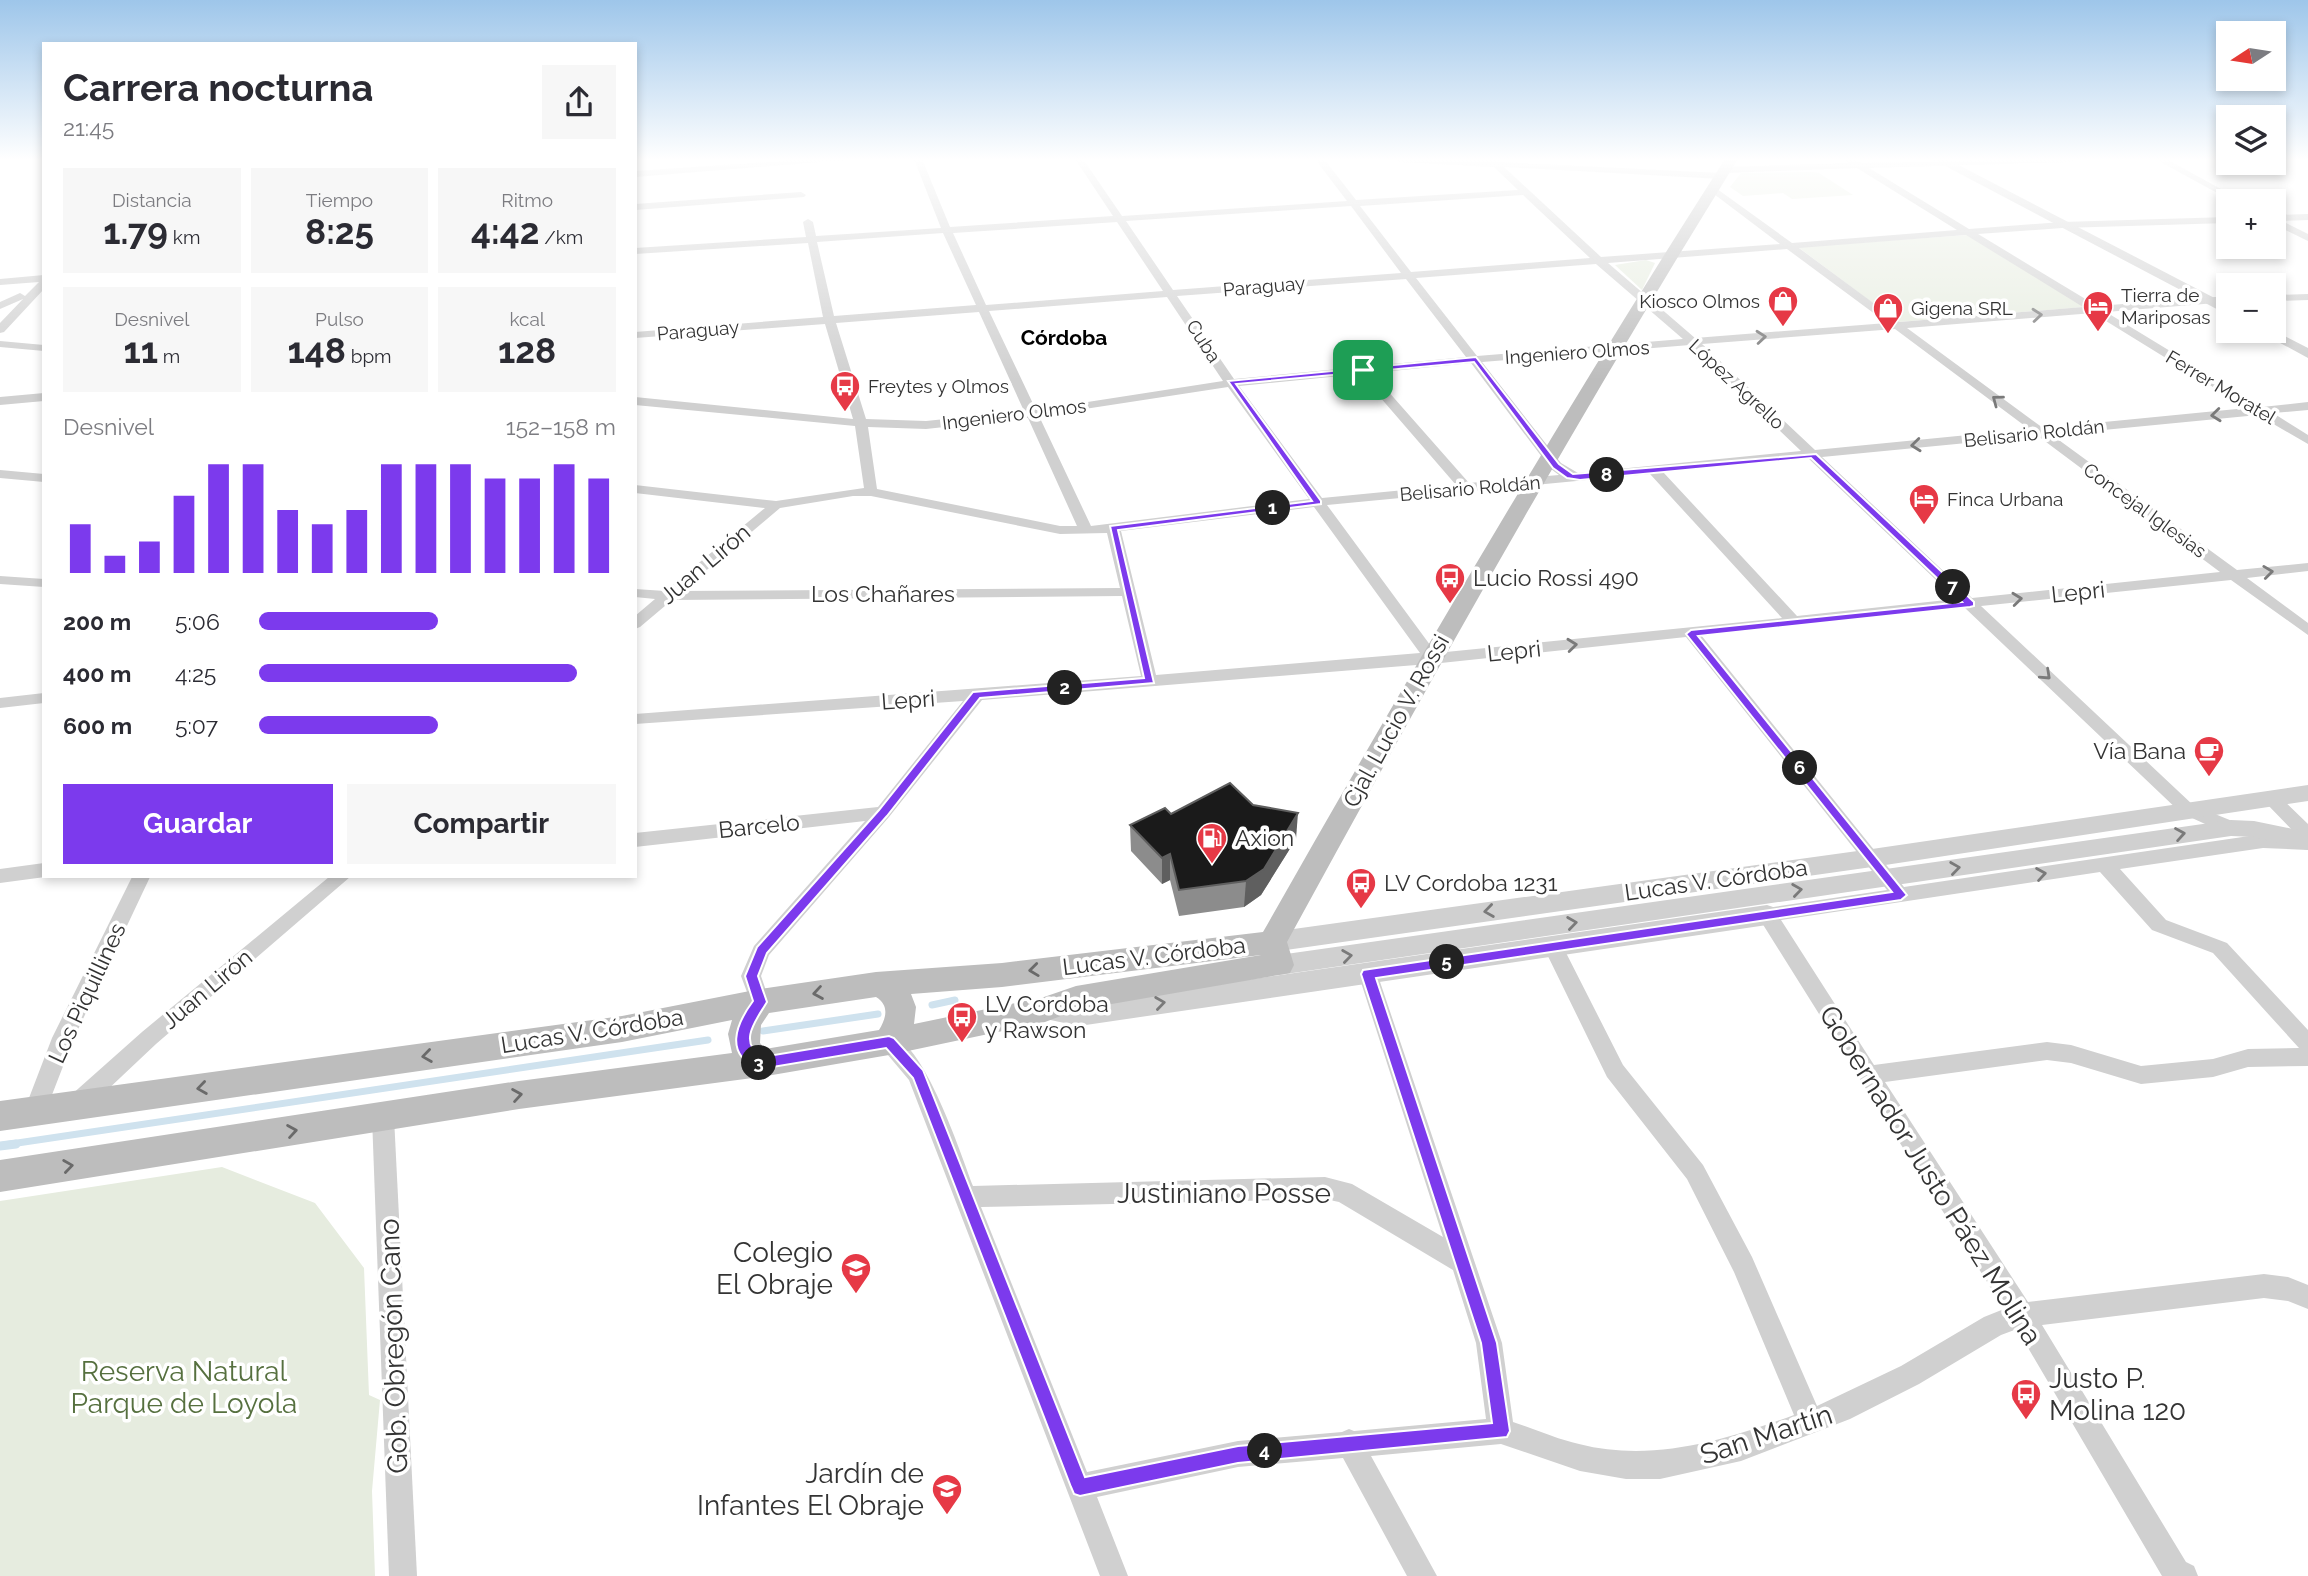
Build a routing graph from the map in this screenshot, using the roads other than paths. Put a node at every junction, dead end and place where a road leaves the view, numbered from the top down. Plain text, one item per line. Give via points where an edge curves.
1 (810, 233) edge
2 (912, 233) edge
3 (948, 233) edge
4 (1127, 233) edge
5 (1377, 233) edge
6 (1568, 233) edge
7 (1686, 233) edge
8 (1769, 233) edge
9 (1961, 233) edge
10 (1969, 233) edge
11 (2076, 233) edge
12 (811, 237) junction
13 (1787, 246) junction
14 (637, 251) edge
15 (1672, 254) junction
16 (1597, 260) junction
17 (1411, 274) junction
18 (42, 278) edge
19 (0, 282) edge
20 (1172, 293) junction
21 (20, 296) junction
22 (2308, 297) edge
23 (2286, 298) edge
24 (2205, 300) junction
25 (2216, 300) edge
26 (1645, 301) junction
27 (0, 306) edge
28 (2216, 306) edge
29 (982, 307) junction
30 (2095, 310) junction
31 (0, 315) edge
32 (828, 319) junction
33 (1898, 326) junction
34 (0, 330) edge
35 (637, 335) edge
36 (1693, 342) junction
37 (2286, 342) edge
38 (0, 344) edge
39 (42, 348) edge
40 (1616, 349) junction
41 (2308, 354) edge
42 (1476, 359) junction
43 (1363, 370) junction
44 (1231, 383) junction
45 (42, 397) edge
46 (0, 401) edge
47 (637, 401) edge
48 (2308, 406) edge
49 (2260, 410) junction
50 (1031, 414) junction
51 (861, 423) junction
52 (2039, 432) junction
53 (2308, 440) edge
54 (1813, 455) junction
55 (1549, 456) junction
56 (1654, 470) junction
57 (0, 474) edge
58 (42, 478) edge
59 (1580, 478) junction
60 (1533, 483) junction
61 (1466, 488) junction
62 (637, 489) edge
63 (871, 492) junction
64 (1318, 502) junction
65 (776, 505) junction
66 (1113, 528) junction
67 (1086, 531) junction
68 (2308, 567) edge
69 (2235, 576) junction
70 (0, 580) edge
71 (42, 583) edge
72 (1130, 592) junction
73 (637, 593) edge
74 (668, 596) junction
75 (1970, 604) junction
76 (637, 622) edge
77 (1794, 622) junction
78 (2308, 630) edge
79 (1691, 634) junction
80 (1431, 657) junction
81 (1150, 681) junction
82 (977, 695) junction
83 (42, 698) edge
84 (0, 704) edge
85 (637, 719) edge
86 (2308, 793) edge
87 (2271, 798) junction
88 (2187, 809) junction
89 (883, 813) junction
90 (2231, 828) junction
91 (2308, 835) edge
92 (637, 840) edge
93 (2308, 842) edge
94 (2104, 864) junction
95 (42, 870) edge
96 (0, 876) edge
97 (1887, 877) junction
98 (141, 878) edge
99 (340, 878) edge
100 (1767, 915) junction
101 (1553, 946) junction
102 (1276, 953) junction
103 (1368, 974) junction
104 (876, 984) junction
105 (760, 1002) junction
106 (1045, 1009) junction
107 (889, 1042) junction
108 (2308, 1044) edge
109 (2308, 1057) edge
110 (760, 1063) junction
111 (1868, 1075) junction
112 (76, 1105) junction
113 (35, 1111) junction
114 (0, 1116) edge
115 (383, 1117) junction
116 (0, 1176) edge
117 (964, 1197) junction
118 (1465, 1263) junction
119 (2308, 1297) edge
120 (2022, 1315) junction
121 (1810, 1421) junction
122 (1501, 1431) junction
123 (1349, 1442) junction
124 (1080, 1487) junction
125 (2177, 1575) edge
126 (403, 1576) edge
127 (1114, 1576) edge
128 (1423, 1576) edge

1 - 12 street
2 - 12 street
3 - 29 street
4 - 20 street, Cuba
5 - 17 street
6 - 16 street, López Agrello
7 - 15 main road, Cjal. Lucio V. Rossi
8 - 13 street, Concejal Iglesias
9 - 13 street, Paraguay
10 - 30 street, Ferrer Moratel
11 - 24 street
12 - 14 street
12 - 32 street
13 - 15 street, Paraguay
13 - 33 street, Concejal Iglesias
15 - 16 street, Paraguay
15 - 26 main road, Cjal. Lucio V. Rossi
16 - 17 street, Paraguay
16 - 26 street, López Agrello
17 - 20 street, Paraguay
17 - 42 street
18 - 19 street
18 - 21 street
18 - 34 street
20 - 29 street, Paraguay
20 - 44 street, Cuba
21 - 27 street
21 - 31 street
22 - 23 street
24 - 25 street, Ingeniero Olmos
24 - 28 street
24 - 30 street, Ingeniero Olmos
26 - 36 street, López Agrello
26 - 40 main road, Cjal. Lucio V. Rossi
29 - 32 street, Paraguay
29 - 50 street
33 -> 30 street, Ingeniero Olmos
30 - 49 street, Ferrer Moratel
32 - 35 street, Paraguay
32 - 51 street
36 -> 33 street, Ingeniero Olmos
52 -> 33 street, Concejal Iglesias
36 - 40 street, Ingeniero Olmos
36 - 54 street, López Agrello
37 - 41 street
38 - 39 street
40 - 42 street, Ingeniero Olmos
40 - 55 main road, Cjal. Lucio V. Rossi
42 - 43 street, Ingeniero Olmos
42 - 55 street
43 - 44 street, Ingeniero Olmos
43 - 61 street
44 - 50 street, Ingeniero Olmos
44 - 64 street, Cuba
45 - 46 street
47 - 51 street, Ingeniero Olmos
48 - 49 street, Belisario Roldán
49 -> 52 street, Belisario Roldán
49 - 53 street, Ferrer Moratel
50 - 51 street, Ingeniero Olmos via 926,425
50 - 67 street
51 - 63 street
52 -> 54 street, Belisario Roldán
52 - 69 street, Concejal Iglesias
54 - 56 street, Belisario Roldán
54 - 75 street, López Agrello
55 - 59 street via 1561,470
55 - 60 main road, Cjal. Lucio V. Rossi
56 - 59 street, Belisario Roldán
56 - 77 street
57 - 58 street
59 - 60 street, Belisario Roldán
60 - 61 street, Belisario Roldán
60 - 80 main road, Cjal. Lucio V. Rossi
61 - 64 street, Belisario Roldán
62 - 65 street, Belisario Roldán
63 - 65 street, Belisario Roldán
63 - 67 street, Belisario Roldán via 1060,530
64 - 66 street, Belisario Roldán
64 - 80 street, Cuba
65 - 74 street, Juan Lirón
66 - 67 street, Belisario Roldán
66 - 72 street
69 -> 68 street, Lepri
75 -> 69 street, Lepri
69 - 78 street, Concejal Iglesias
70 - 71 street
72 - 74 street, Los Chañares
72 - 81 street
73 - 74 street, Los Chañares
74 - 76 street, Juan Lirón
75 - 77 street, Lepri
75 -> 88 street, López Agrello
77 - 79 street, Lepri
80 -> 79 street, Lepri
79 - 97 street
80 - 81 street, Lepri
80 - 102 main road, Cjal. Lucio V. Rossi
81 - 82 street, Lepri
82 - 85 street, Lepri
82 - 89 street
83 - 84 street
86 - 87 street, Lucas V. Córdoba
87 - 88 street, Lucas V. Córdoba
87 - 91 street
88 - 90 street, López Agrello
88 - 97 street, Lucas V. Córdoba
89 - 92 street, Barcelo
89 - 105 street via 761,951 751,976
90 - 93 street, Lucas V. Córdoba
97 -> 90 street, Lucas V. Córdoba
93 - 94 street via 2263,841
97 -> 94 street
94 - 108 street via 2160,925 2220,948
95 - 96 street
97 - 100 street
97 - 102 street, Lucas V. Córdoba
98 - 113 street, Los Piquillines via 63,1038
99 - 112 street, Juan Lirón
100 - 101 street, Lucas V. Córdoba
100 - 111 street, Gobernador Justo Páez Molina
101 - 103 street, Lucas V. Córdoba
101 - 121 street via 1615,1071 1695,1172 1743,1265
102 -> 104 main road, Lucas V. Córdoba
102 - 106 main road, Lucas V. Córdoba
106 -> 103 street, Lucas V. Córdoba via 1079,1015
103 - 118 street
104 -> 105 main road, Lucas V. Córdoba
104 - 107 main road via 892,991 901,1007 899,1025
105 - 110 main road via 745,1023 742,1042 751,1058
105 -> 112 main road, Lucas V. Córdoba via 622,1029
106 - 107 main road, Lucas V. Córdoba
107 - 110 main road, Lucas V. Córdoba
107 - 117 street via 918,1075
109 - 111 street via 2248,1058 2213,1068 2141,1075 2046,1051
115 -> 110 main road, Lucas V. Córdoba
111 - 120 street, Gobernador Justo Páez Molina
112 - 113 main road, Lucas V. Córdoba
113 - 114 main road, Lucas V. Córdoba
116 -> 115 main road, Lucas V. Córdoba
115 - 126 street, Gob. Obregón Cano
117 - 118 street, Justiniano Posse via 1325,1188 1344,1192
117 - 124 street
118 - 122 street via 1489,1343
119 - 120 street, San Martín via 2264,1286
120 - 121 street, San Martín via 1993,1326 1841,1410
120 - 125 street, Gobernador Justo Páez Molina
121 - 122 street, San Martín via 1741,1448 1660,1465 1580,1458
122 - 123 street, San Martín
123 - 124 street, San Martín via 1238,1454
123 - 128 street
124 - 127 street

